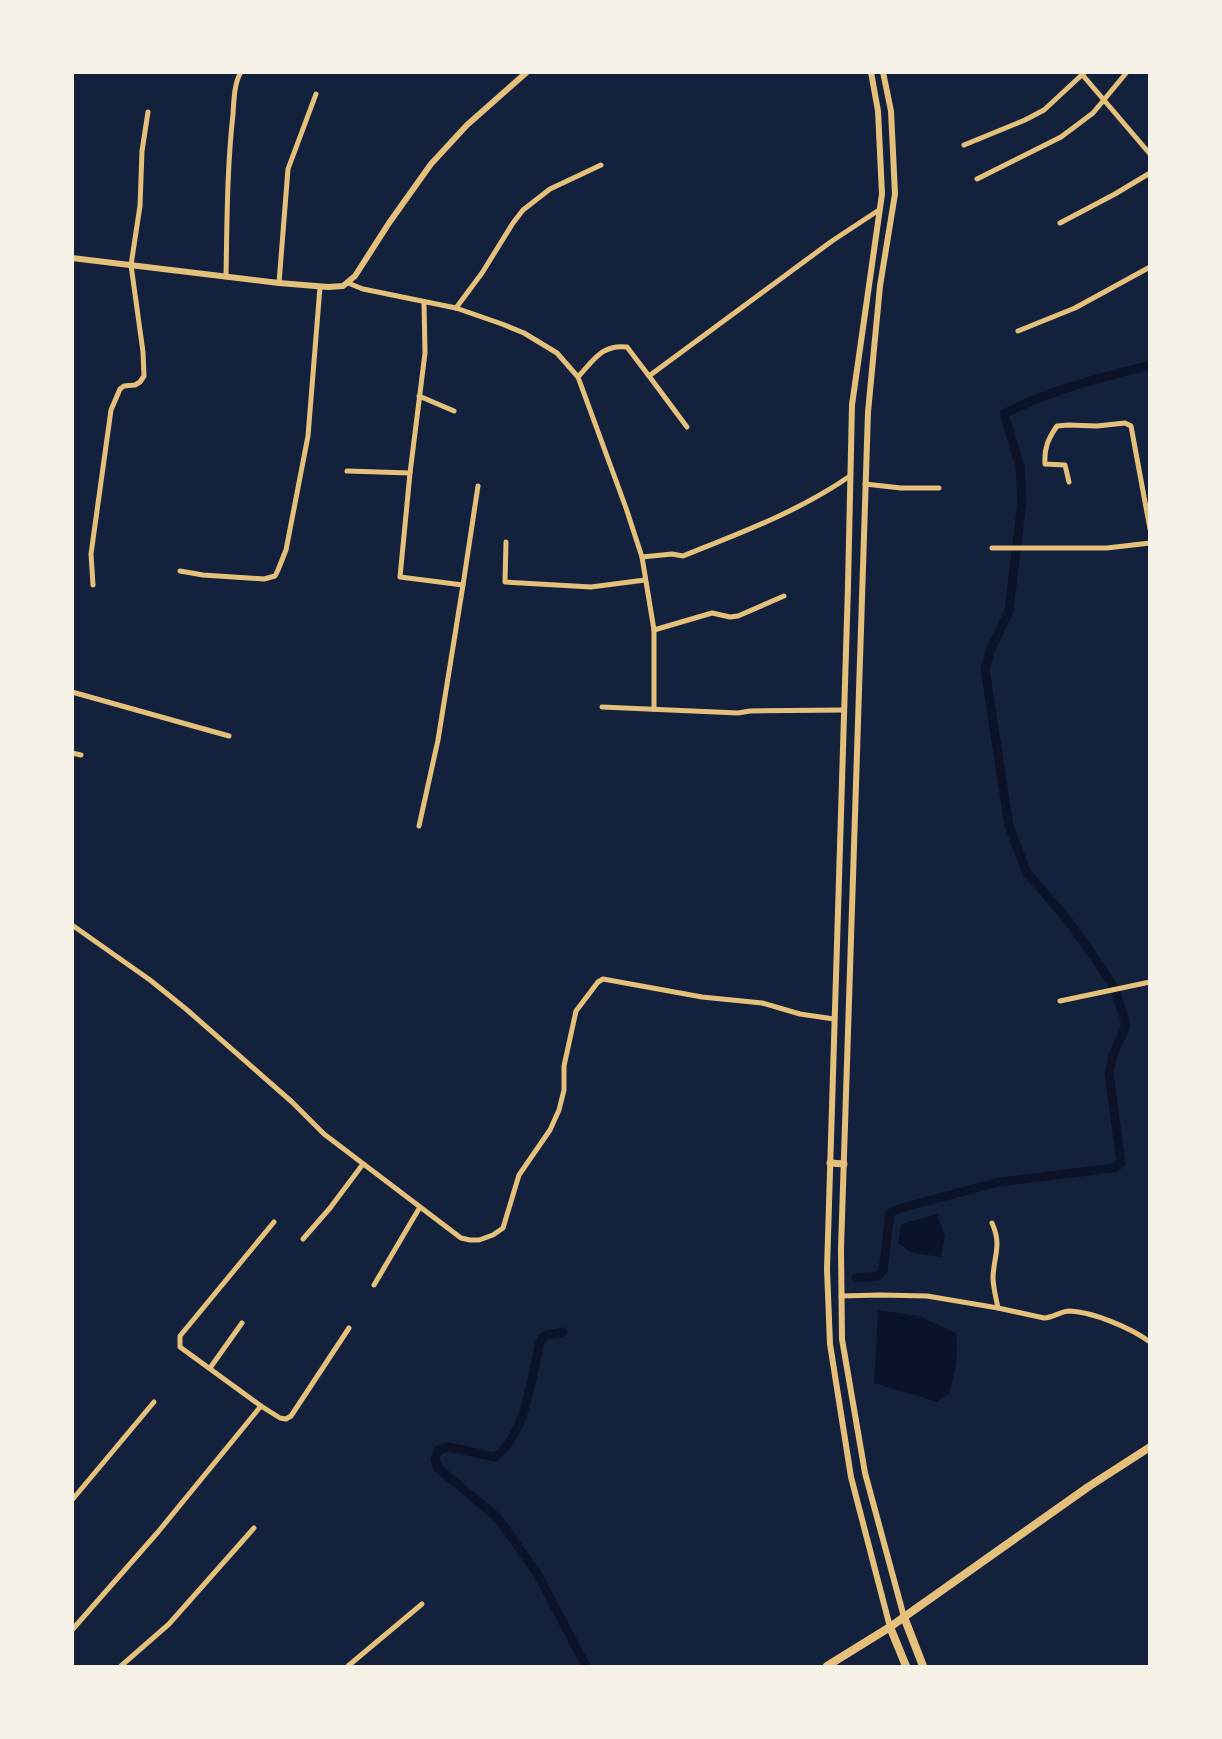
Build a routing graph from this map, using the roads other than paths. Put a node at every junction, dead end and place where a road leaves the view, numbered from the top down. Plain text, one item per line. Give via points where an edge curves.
1 (241, 72) edge
2 (527, 72) edge
3 (871, 72) edge
4 (884, 72) edge
5 (1127, 72) edge
6 (1082, 73) edge
7 (316, 94) dead end
8 (1103, 101) junction
9 (148, 112) dead end
10 (964, 145) dead end
11 (1150, 154) edge
12 (601, 165) dead end
13 (1150, 173) edge
14 (977, 179) dead end
15 (879, 210) junction
16 (1060, 223) dead end
17 (72, 258) edge
18 (131, 265) junction
19 (1150, 267) edge
20 (226, 277) junction
21 (348, 282) junction
22 (279, 283) junction
23 (320, 287) junction
24 (424, 302) junction
25 (456, 308) junction
26 (1018, 331) dead end
27 (649, 376) junction
28 (578, 377) junction
29 (419, 396) junction
30 (454, 411) dead end
31 (687, 427) dead end
32 (346, 471) dead end
33 (410, 473) junction
34 (850, 476) junction
35 (1069, 482) dead end
36 (865, 484) junction
37 (478, 486) dead end
38 (939, 488) dead end
39 (1150, 529) edge
40 (506, 542) dead end
41 (1150, 543) edge
42 (992, 548) dead end
43 (642, 556) junction
44 (180, 570) dead end
45 (645, 580) junction
46 (464, 585) junction
47 (93, 586) dead end
48 (784, 596) dead end
49 (654, 630) junction
50 (72, 692) edge
51 (602, 707) dead end
52 (654, 709) junction
53 (844, 710) junction
54 (229, 736) dead end
55 (72, 752) edge
56 (82, 755) dead end
57 (419, 826) dead end
58 (72, 925) edge
59 (1150, 982) edge
60 (1060, 1001) dead end
61 (834, 1019) junction
62 (830, 1163) junction
63 (363, 1164) junction
64 (844, 1164) junction
65 (420, 1207) junction
66 (274, 1222) dead end
67 (992, 1223) dead end
68 (303, 1239) dead end
69 (374, 1285) dead end
70 (841, 1296) junction
71 (998, 1308) junction
72 (242, 1324) dead end
73 (350, 1328) dead end
74 (1150, 1342) edge
75 (210, 1368) junction
76 (154, 1402) dead end
77 (261, 1406) junction
78 (1150, 1447) edge
79 (72, 1500) edge
80 (254, 1528) dead end
81 (422, 1604) dead end
82 (904, 1617) junction
83 (890, 1627) junction
84 (72, 1630) edge
85 (121, 1666) edge
86 (348, 1666) edge
87 (827, 1666) edge
88 (906, 1666) edge
89 (923, 1666) edge

1 - 20 street via 234,101 227,174
2 - 21 street via 467,125 431,164
3 - 15 street via 878,111 882,194
4 - 36 street via 891,111 895,194 880,286
5 - 8 street
6 - 8 street
6 - 10 street via 1044,110
7 - 22 street via 288,169
8 - 11 street
8 - 14 street via 1093,114 1060,137
9 - 18 street
12 - 25 street via 550,189 523,210
13 - 16 street
15 - 27 street
15 - 34 street via 852,405
17 - 18 street
18 - 20 street
18 - 47 street via 144,376 140,382 120,389 111,410 91,554
19 - 26 street via 1075,308
20 - 22 street
21 - 23 street via 336,287
21 - 24 street via 363,289
22 - 23 street
23 - 44 street via 308,436 286,550 278,570 274,576 264,579 203,575
24 - 25 street
24 - 29 street via 424,353
25 - 28 street via 524,333 556,353
27 - 28 street via 627,347 616,346 604,350
27 - 31 street
28 - 43 street
29 - 30 street
29 - 33 street
32 - 33 street
33 - 46 street via 400,577
34 - 43 street via 813,500 761,526 683,556
34 - 53 street
35 - 39 street via 1065,464 1045,464 1044,451 1057,426 1125,423 1131,426
36 - 38 street
36 - 64 street
37 - 46 street
40 - 45 street via 505,582 591,587
41 - 42 street via 1106,548
43 - 45 street
45 - 49 street
46 - 57 street via 438,740
48 - 49 street via 738,616 712,612
49 - 52 street
50 - 54 street
51 - 52 street
52 - 53 street via 738,713
53 - 61 street
55 - 56 street
58 - 63 street via 186,1009 324,1134
59 - 60 street
61 - 62 street
61 - 65 street via 762,1003 702,997 603,979 576,1011 564,1066 564,1090 559,1110 550,1130 519,1175 502,1228 479,1240 462,1238
62 - 64 main road
62 - 83 street via 827,1250 830,1344 851,1477
63 - 65 street
63 - 68 street
64 - 70 street
65 - 69 street
66 - 75 street via 180,1336 180,1347
67 - 71 street via 998,1251 993,1277
70 - 71 street via 928,1296
70 - 82 street via 842,1340 865,1473
71 - 74 street via 1044,1318 1063,1312 1095,1316
72 - 75 street
73 - 77 street via 291,1416 280,1418
75 - 77 street
76 - 79 street
77 - 84 street via 158,1532
78 - 82 main road
80 - 85 street via 169,1624
81 - 86 street
82 - 83 main road
82 - 89 main road
83 - 87 main road
83 - 88 main road

